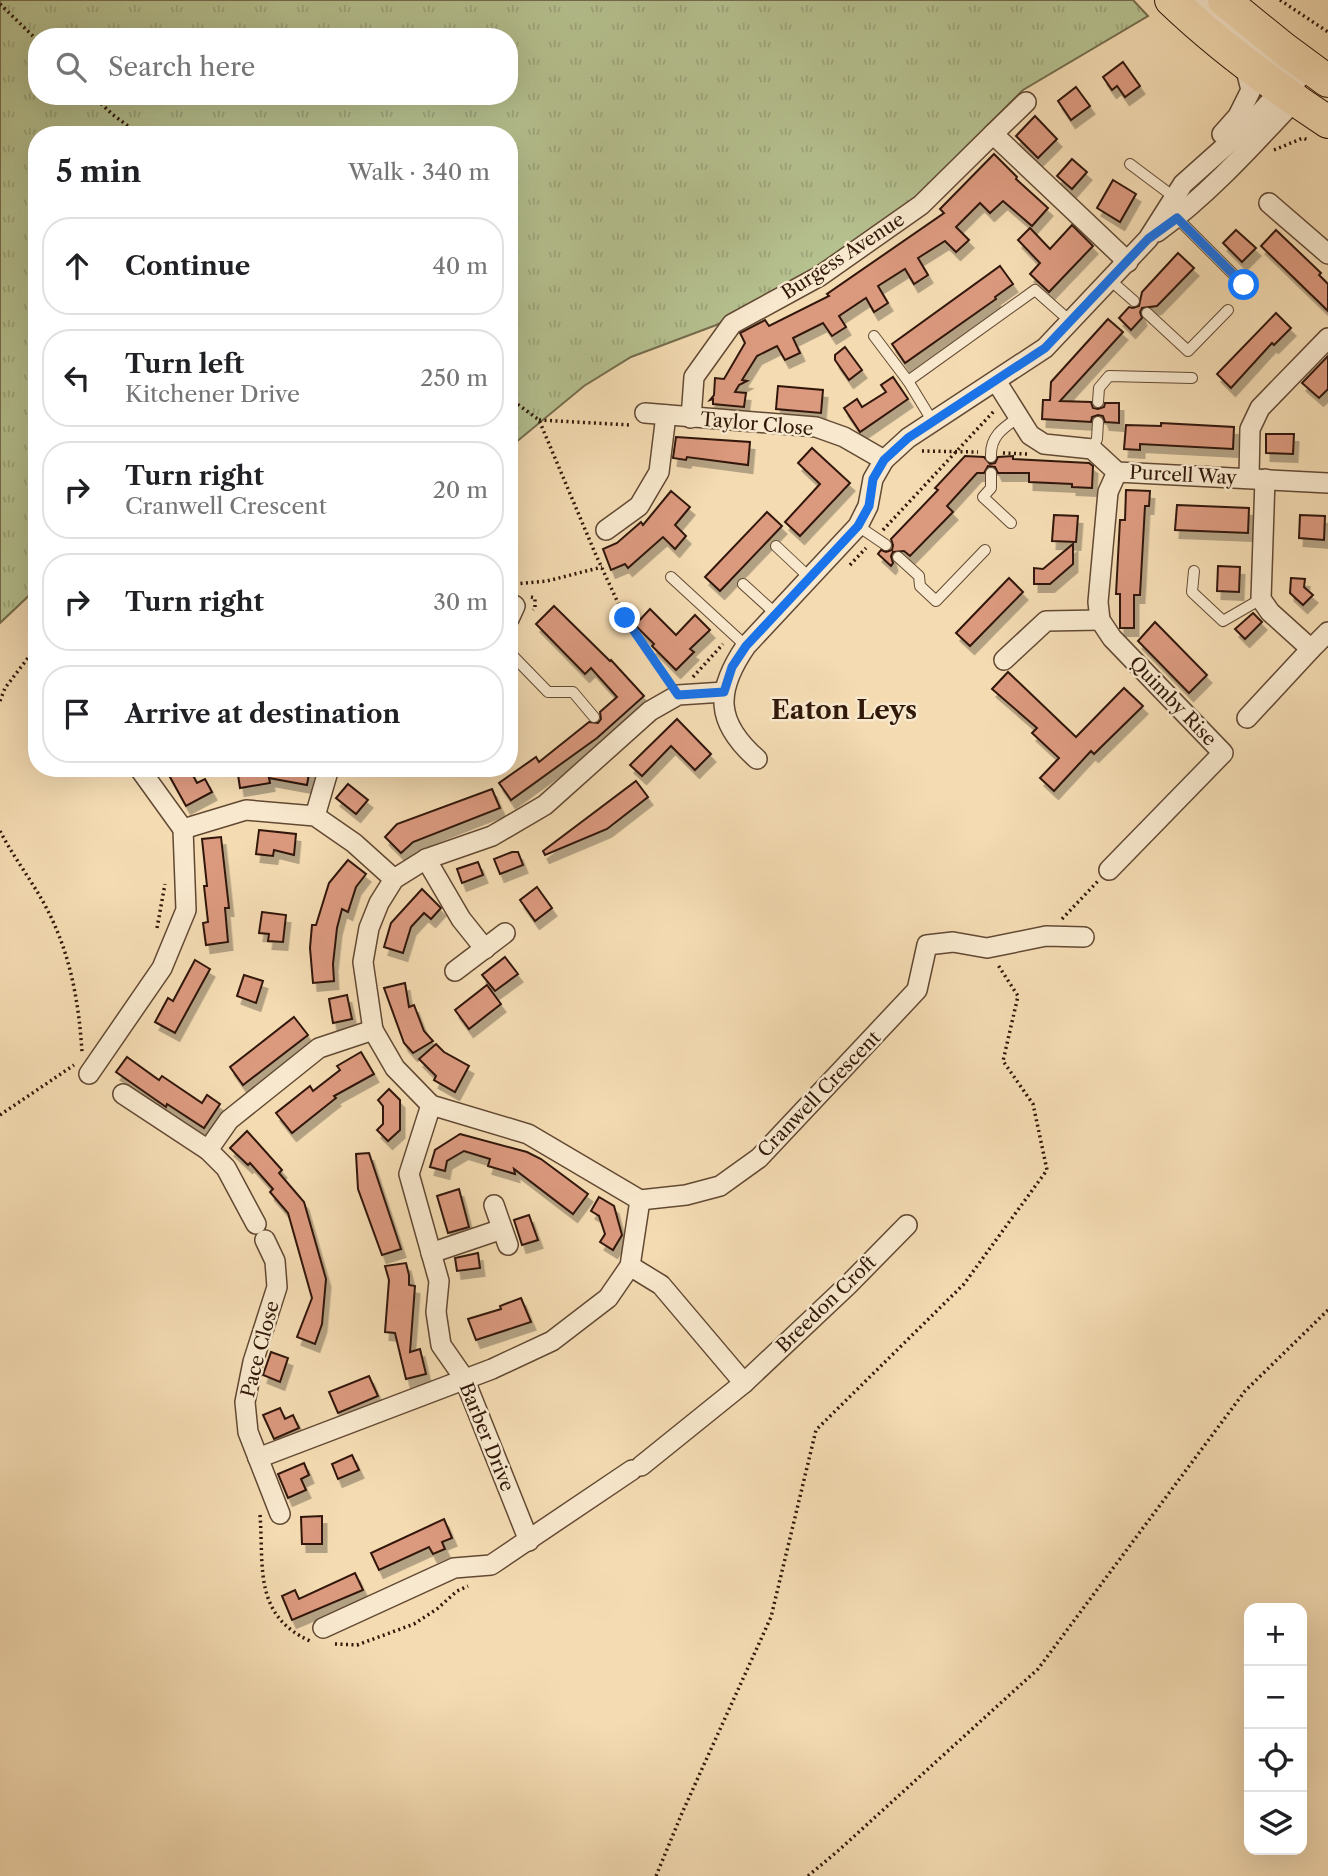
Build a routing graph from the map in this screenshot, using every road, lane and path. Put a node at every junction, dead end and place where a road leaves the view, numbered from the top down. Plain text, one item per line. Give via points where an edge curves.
1 (1171, 0) edge
2 (1202, 0) edge
3 (1224, 0) edge
4 (1280, 0) edge
5 (0, 4) edge
6 (28, 31) edge
7 (1328, 33) edge
8 (1244, 62) junction
9 (1303, 84) edge
10 (1026, 102) dead end
11 (102, 105) edge
12 (1328, 122) edge
13 (128, 126) edge
14 (993, 134) junction
15 (1130, 164) dead end
16 (1179, 191) junction
17 (1269, 203) dead end
18 (1177, 218) junction
19 (1148, 239) junction
20 (1328, 254) edge
21 (1128, 262) junction
22 (1110, 279) junction
23 (1244, 285) dead end
24 (1134, 301) dead end
25 (1228, 310) dead end
26 (1147, 313) dead end
27 (1070, 321) junction
28 (874, 336) dead end
29 (1328, 338) edge
30 (1192, 378) dead end
31 (908, 381) junction
32 (996, 381) junction
33 (1098, 402) dead end
34 (518, 405) edge
35 (666, 415) junction
36 (1019, 417) junction
37 (691, 418) junction
38 (539, 420) junction
39 (643, 420) joint
40 (933, 422) junction
41 (1098, 422) dead end
42 (908, 438) junction
43 (1092, 449) junction
44 (991, 455) junction
45 (1031, 455) dead end
46 (884, 460) junction
47 (1117, 472) junction
48 (991, 473) dead end
49 (1257, 479) junction
50 (1328, 483) edge
51 (1011, 523) dead end
52 (858, 526) junction
53 (606, 530) dead end
54 (886, 545) dead end
55 (776, 546) dead end
56 (985, 550) dead end
57 (898, 557) dead end
58 (602, 567) junction
59 (1194, 571) dead end
60 (671, 577) dead end
61 (811, 578) junction
62 (518, 584) edge
63 (743, 584) dead end
64 (1261, 599) junction
65 (776, 614) junction
66 (1100, 620) junction
67 (1328, 632) edge
68 (746, 646) junction
69 (1311, 649) junction
70 (28, 658) edge
71 (1004, 660) dead end
72 (518, 661) edge
73 (724, 692) junction
74 (678, 695) junction
75 (0, 701) edge
76 (594, 717) dead end
77 (1247, 718) dead end
78 (757, 759) dead end
79 (146, 777) edge
80 (326, 777) edge
81 (315, 816) junction
82 (183, 828) junction
83 (0, 831) edge
84 (426, 859) junction
85 (1109, 870) joint
86 (166, 876) dead end
87 (394, 879) junction
88 (505, 933) dead end
89 (1046, 936) junction
90 (154, 937) dead end
91 (1084, 937) dead end
92 (987, 948) junction
93 (485, 949) junction
94 (455, 971) dead end
95 (373, 1030) junction
96 (89, 1049) dead end
97 (85, 1067) junction
98 (123, 1094) dead end
99 (431, 1105) junction
100 (0, 1115) edge
101 (208, 1150) junction
102 (640, 1200) junction
103 (494, 1205) dead end
104 (908, 1225) dead end
105 (431, 1253) junction
106 (630, 1266) junction
107 (1328, 1310) edge
108 (464, 1378) junction
109 (744, 1383) junction
110 (258, 1458) junction
111 (259, 1503) dead end
112 (280, 1514) dead end
113 (529, 1541) junction
114 (491, 1564) junction
115 (322, 1638) junction
116 (656, 1876) edge
117 (808, 1876) edge

1 - 8 highway
2 - 9 street
3 - 9 highway
4 - 7 path
5 - 6 path
8 - 9 highway
8 - 16 street via 1251,90 1247,99 1238,116 1196,162
9 - 12 highway
9 - 16 street via 1249,125
9 - 18 street via 1261,136
10 - 14 street, Burgess Avenue
11 - 13 path
14 - 21 street
14 - 37 street, Burgess Avenue via 921,205 820,276 732,324 694,377
15 - 16 lane
16 - 19 street
17 - 20 street
18 - 19 street
18 - 23 lane
19 - 21 street
21 - 22 street
22 - 24 lane
22 - 27 street
25 - 26 lane via 1188,351
27 - 31 lane via 1035,290
27 - 32 street via 1045,348
28 - 31 lane
29 - 49 street via 1260,408 1250,429
30 - 33 lane via 1109,376 1099,388
31 - 40 lane
32 - 36 street
32 - 40 street
34 - 38 path
35 - 37 street, Taylor Close
35 - 39 street, Taylor Close
35 - 53 street via 659,472 639,506
36 - 43 street via 1030,435 1044,444
36 - 44 lane via 998,431
37 - 46 street, Taylor Close via 816,427
38 - 39 path
38 - 58 path
40 - 42 street
41 - 43 lane
42 - 44 path via 918,451
42 - 46 street
43 - 47 street, Purcell Way
44 - 45 path
46 - 52 street
47 - 49 street, Purcell Way
47 - 66 street via 1108,492
48 - 51 lane via 991,488 983,497
49 - 50 street, Purcell Way
49 - 64 street
52 - 54 lane
52 - 61 street
55 - 61 lane
56 - 57 lane via 936,601
58 - 62 path
58 - 74 path via 625,618
59 - 64 lane via 1192,592 1223,621
60 - 68 lane
61 - 65 street
63 - 65 lane
64 - 69 street
65 - 68 street
66 - 71 street via 1046,621
66 - 85 street, Quimby Rise via 1223,753
67 - 69 street
68 - 73 street via 732,667
69 - 77 street
70 - 75 path
72 - 76 lane via 548,692 573,692
73 - 74 street
73 - 78 street via 726,721
74 - 84 street via 650,710 613,740 545,805 492,836
79 - 82 street
80 - 81 street
81 - 82 street via 246,810
81 - 87 street via 354,842
82 - 97 street via 186,910 162,968
83 - 97 path via 50,914 69,962
84 - 87 street
84 - 93 street via 461,919
85 - 89 path
86 - 90 path
87 - 95 street via 369,928 363,962
88 - 93 street
89 - 91 street
89 - 92 street
92 - 102 street, Cranwell Crescent via 953,942 927,945 917,990 759,1157 720,1186
92 - 116 path via 1018,996 1003,1061 1033,1104 1047,1170 964,1284 816,1430 771,1617
93 - 94 street
95 - 99 street via 395,1068
95 - 101 street via 319,1048 229,1120
96 - 97 path
97 - 100 path
98 - 101 street, Pace Close
99 - 102 street via 528,1134
99 - 105 street, Barber Drive via 409,1174
101 - 110 street, Pace Close via 226,1168 275,1261 277,1287 245,1402 248,1432
102 - 106 street
103 - 105 street via 505,1237
104 - 109 street, Breedon Croft
105 - 108 street, Barber Drive via 439,1281 436,1312 441,1345
106 - 108 street via 608,1298 552,1341
106 - 109 street via 661,1284
107 - 117 path via 1245,1391 1038,1669
108 - 110 street
108 - 113 street, Barber Drive
109 - 113 street, Breedon Croft via 637,1468
110 - 112 street, Pace Close
111 - 115 path via 263,1581 269,1599 287,1630 309,1641
113 - 114 street
114 - 115 street via 454,1568
114 - 115 path via 482,1580 457,1591 414,1624 357,1645

